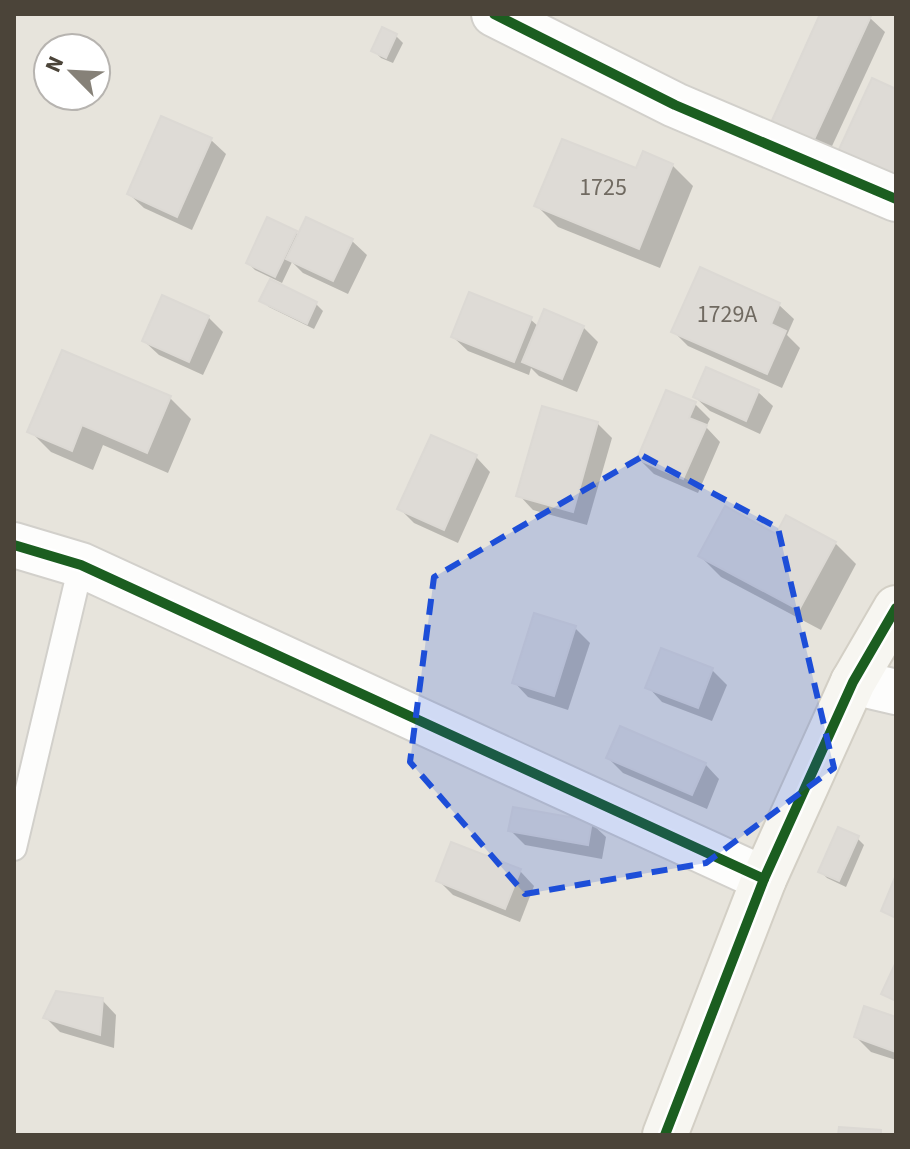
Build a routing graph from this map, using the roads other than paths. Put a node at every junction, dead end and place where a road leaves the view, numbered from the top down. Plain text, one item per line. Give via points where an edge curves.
1 (494, 14) edge
2 (896, 199) edge
3 (14, 545) edge
4 (81, 565) junction
5 (896, 608) edge
6 (853, 682) junction
7 (896, 692) edge
8 (14, 848) edge
9 (764, 879) junction
10 (665, 1135) edge

1 - 2 street via 675,105
3 - 4 street
4 - 8 lane
4 - 9 street
5 - 6 street
6 - 7 street
6 - 9 street
9 - 10 street

